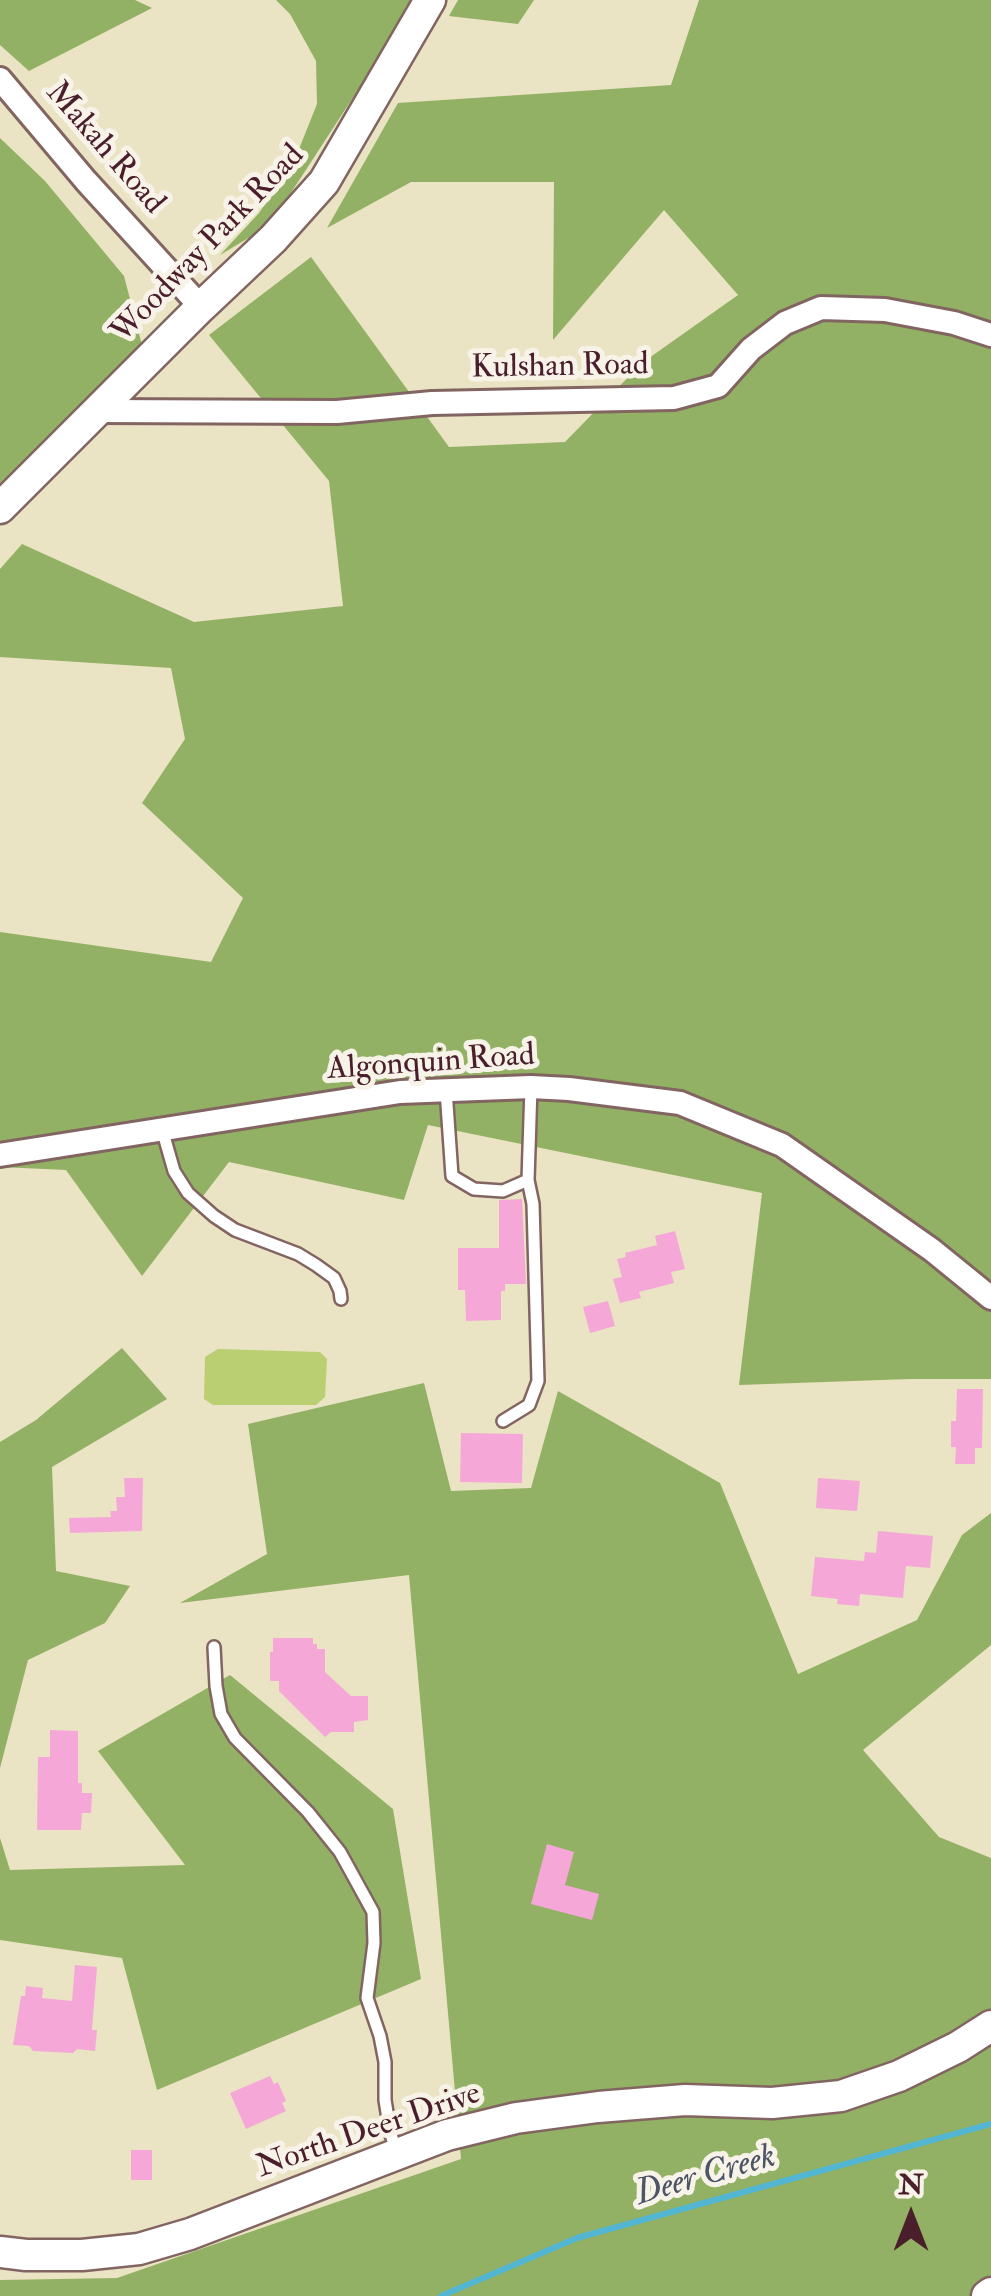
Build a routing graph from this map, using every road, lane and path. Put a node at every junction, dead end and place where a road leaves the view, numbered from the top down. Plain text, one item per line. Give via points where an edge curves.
1 (430, 0) edge
2 (0, 78) edge
3 (201, 307) junction
4 (991, 335) edge
5 (98, 411) junction
6 (0, 508) edge
7 (531, 1087) junction
8 (446, 1090) junction
9 (162, 1128) junction
10 (0, 1155) edge
11 (528, 1180) junction
12 (991, 1298) edge
13 (341, 1299) dead end
14 (503, 1421) dead end
15 (214, 1647) dead end
16 (991, 2026) edge
17 (397, 2155) junction
18 (0, 2252) edge

1 - 3 street, Woodway Park Road via 324,182
2 - 3 street, Makah Road
3 - 5 street, Woodway Park Road
4 - 5 street, Kulshan Road via 885,310 821,308 751,349 718,386 674,398 432,403 337,412
5 - 6 street, Woodway Park Road
7 - 8 street, Algonquin Road
7 - 11 lane
7 - 12 street, Algonquin Road via 680,1103 782,1145
8 - 9 street, Algonquin Road
8 - 11 lane via 452,1176 474,1190 502,1191
9 - 10 street, Algonquin Road
9 - 13 lane via 174,1172 188,1193 236,1230 316,1265 334,1278
11 - 14 lane via 538,1380 529,1404
15 - 17 lane via 221,1714 235,1738 340,1852 373,1912 367,1998 385,2062
16 - 17 street, North Deer Drive via 899,2076 841,2096 598,2107 516,2118
17 - 18 street, North Deer Drive via 139,2249

